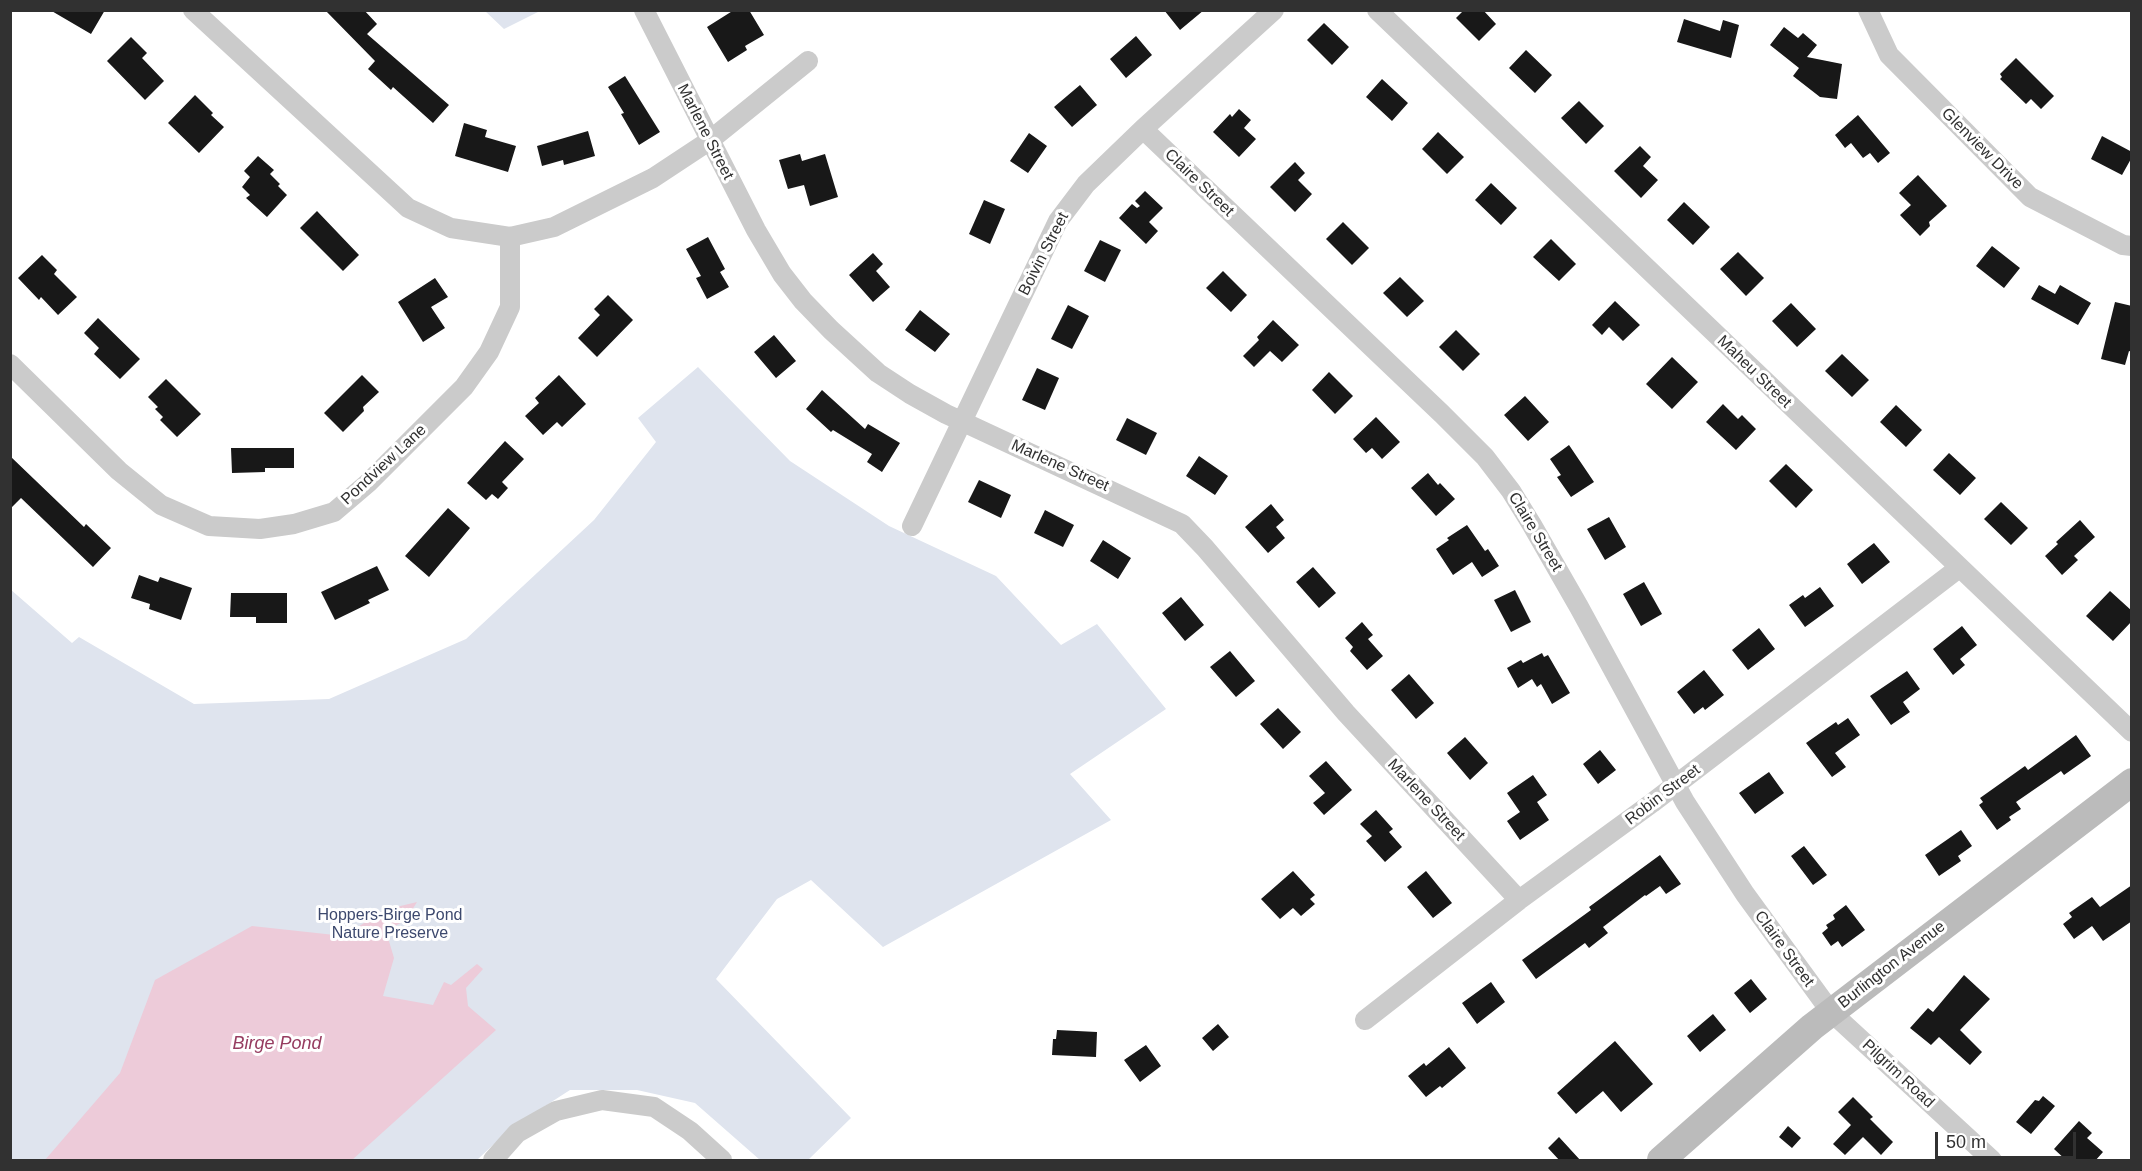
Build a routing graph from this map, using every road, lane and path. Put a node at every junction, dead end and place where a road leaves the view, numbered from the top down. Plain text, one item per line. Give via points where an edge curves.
1 (193, 10) edge
2 (644, 10) edge
3 (1274, 10) edge
4 (1377, 10) edge
5 (1868, 10) edge
6 (808, 61) dead end
7 (1143, 129) junction
8 (709, 141) junction
9 (510, 237) junction
10 (2132, 246) edge
11 (10, 364) edge
12 (963, 422) junction
13 (912, 526) dead end
14 (1959, 568) junction
15 (2132, 732) edge
16 (2132, 782) edge
17 (1676, 785) junction
18 (1519, 900) junction
19 (1831, 1012) junction
20 (1365, 1020) dead end
21 (493, 1161) edge
22 (722, 1161) edge
23 (1661, 1161) edge
24 (1992, 1161) edge

1 - 9 street via 408,208 451,228
2 - 8 street, Marlene Street
3 - 7 street, Boivin Street
4 - 14 street, Maheu Street
5 - 10 street, Glenview Drive via 1889,55 2030,197
6 - 8 street
7 - 12 street, Boivin Street via 1086,184 1058,221
7 - 17 street, Claire Street via 1485,457 1538,535
8 - 9 street via 653,178 554,227
8 - 12 street, Marlene Street via 756,230 803,301 878,372
9 - 11 street, Pondview Lane via 510,307 489,352 464,387 334,512 294,524 260,529 209,525 161,504 120,471
12 - 13 street, Boivin Street
12 - 18 street, Marlene Street via 1182,524 1346,713
14 - 15 street, Maheu Street
14 - 17 street, Robin Street
16 - 19 main road, Burlington Avenue
17 - 18 street, Robin Street
17 - 19 street, Claire Street via 1744,894
18 - 20 street, Robin Street
19 - 23 main road, Burlington Avenue
19 - 24 street, Pilgrim Road
21 - 22 street via 517,1133 556,1111 602,1100 654,1107 690,1131

